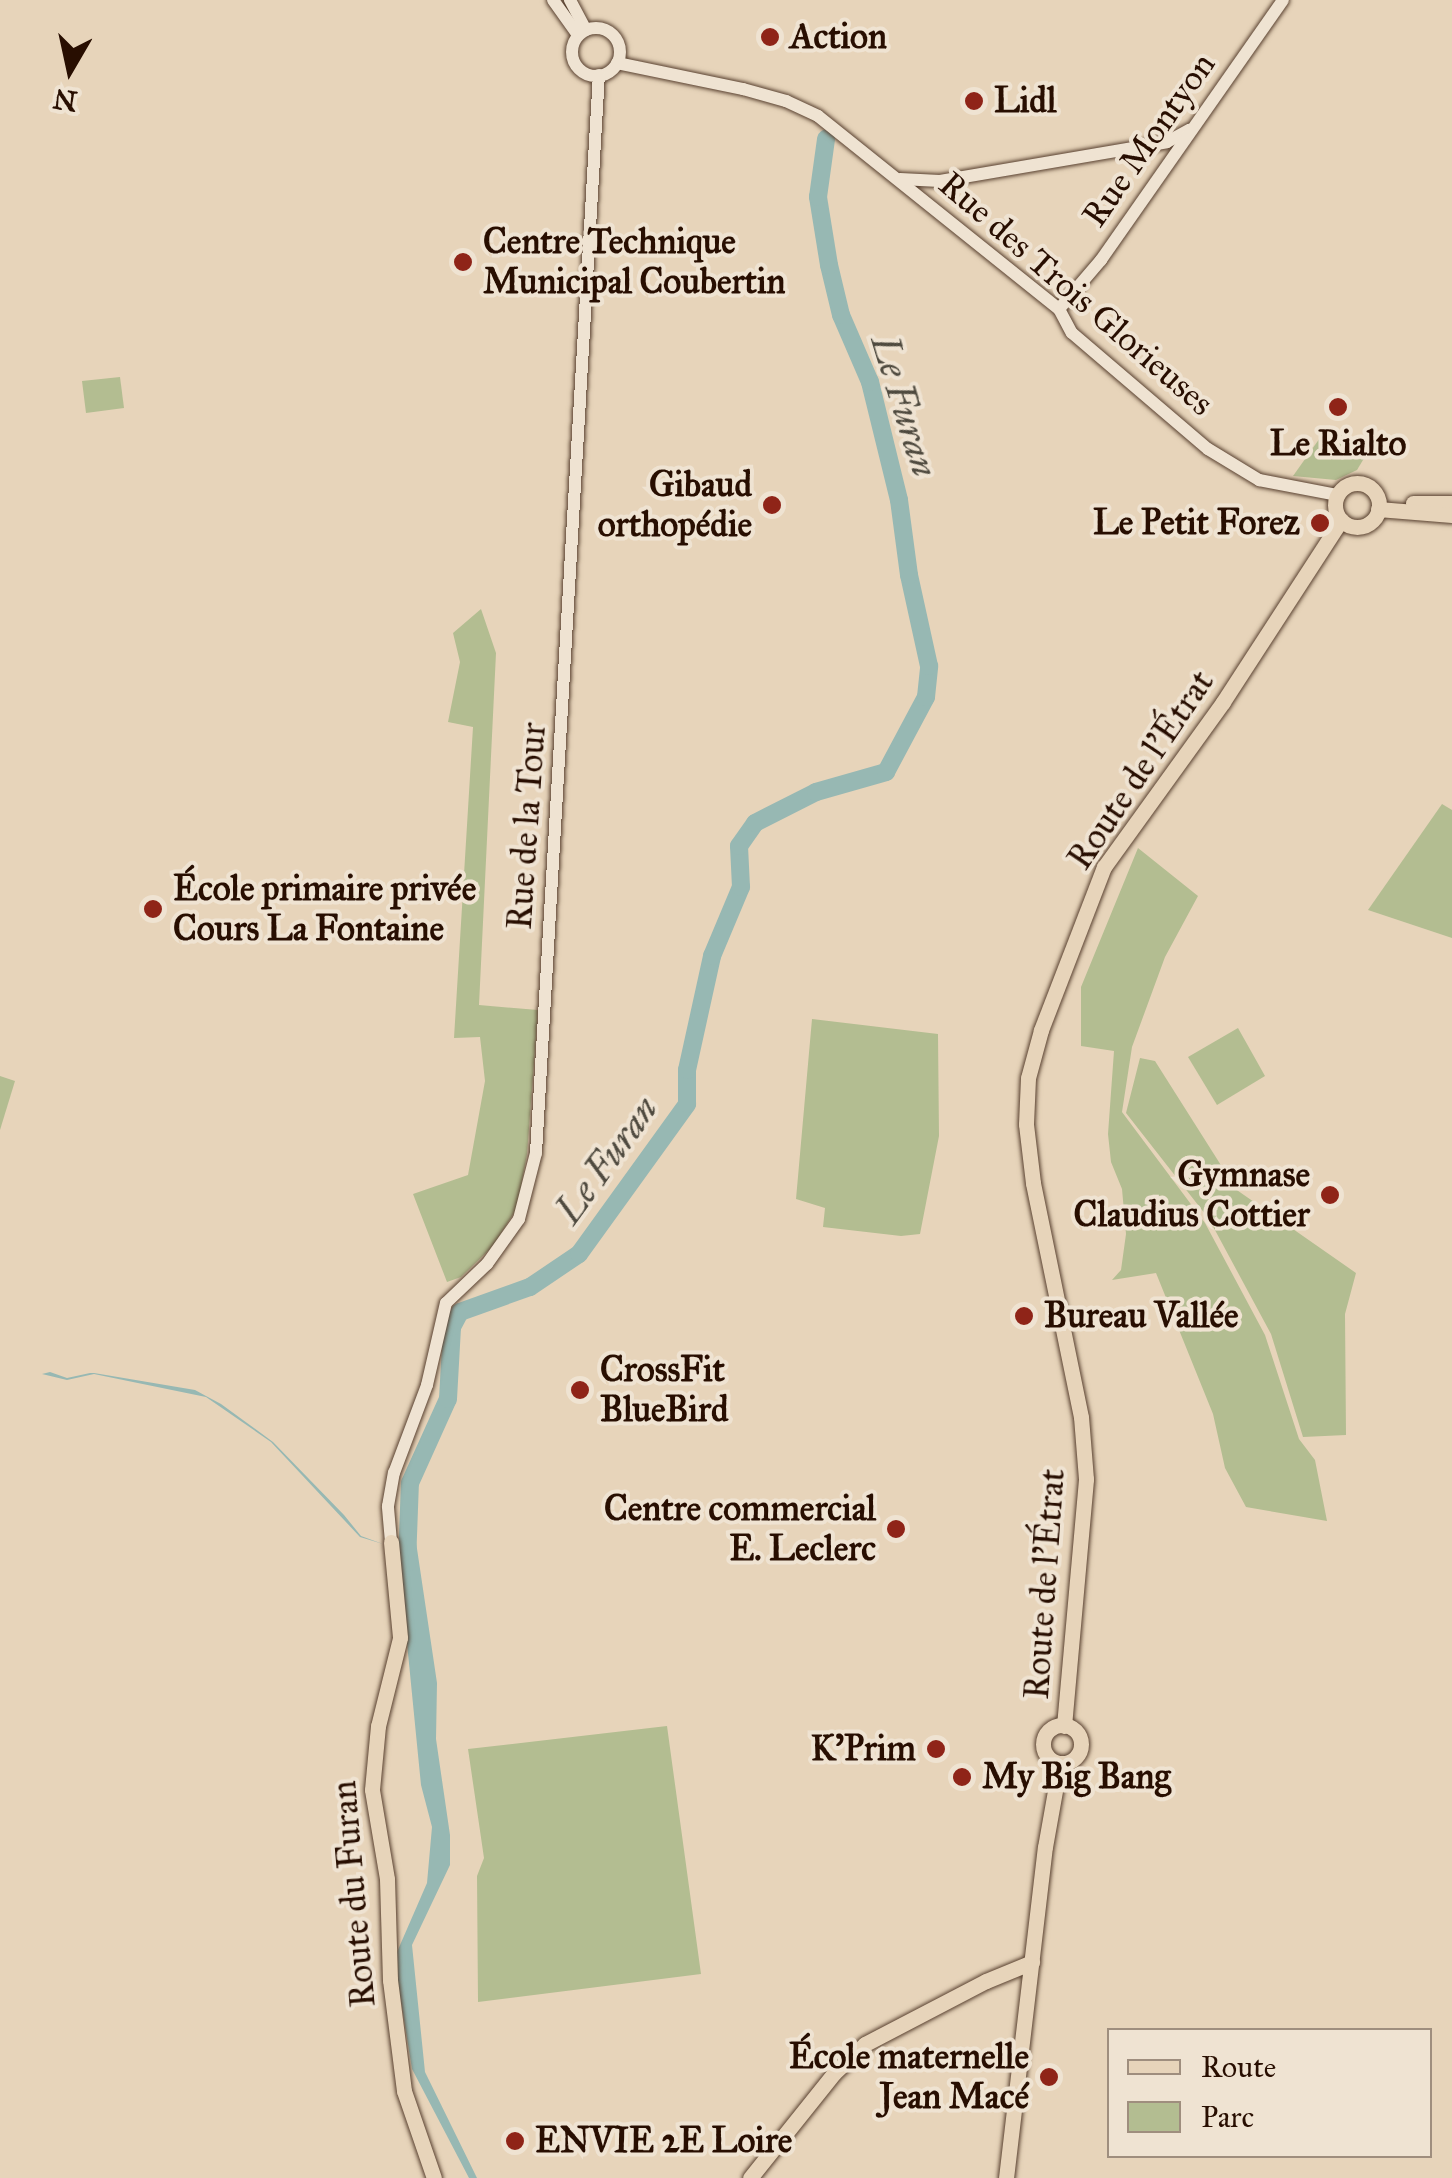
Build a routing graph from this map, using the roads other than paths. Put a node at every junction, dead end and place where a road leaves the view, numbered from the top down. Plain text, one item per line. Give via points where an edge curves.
1 (553, 0) edge
2 (570, 0) edge
3 (1283, 0) edge
4 (582, 32) junction
5 (617, 63) junction
6 (600, 76) junction
7 (1198, 124) junction
8 (1150, 145) junction
9 (1162, 171) junction
10 (898, 179) junction
11 (940, 181) junction
12 (929, 204) junction
13 (1059, 309) junction
14 (1337, 495) junction
15 (1452, 503) edge
16 (1378, 505) junction
17 (1452, 516) edge
18 (1342, 520) junction
19 (390, 1542) joint
20 (1064, 1726) junction
21 (1060, 1763) junction
22 (1032, 1962) junction
23 (986, 1981) junction
24 (1030, 1986) junction
25 (434, 2178) edge
26 (750, 2178) edge
27 (1006, 2178) edge

1 - 4 street
2 - 4 street
3 - 7 street, Rue Montyon
4 - 5 street via 610,33 618,44
4 - 6 street via 572,50 575,64
5 - 6 street
5 - 10 street, Rue des Trois Glorieuses via 786,101 818,116
6 - 19 street, Rue de la Tour via 536,1153 519,1218 487,1264 446,1304 427,1385 394,1473
7 - 8 street
7 - 9 street, Rue Montyon
8 - 9 street via 1161,155
8 - 11 street
9 - 13 street, Rue Montyon via 1078,292
10 - 11 street
10 - 12 street, Rue des Trois Glorieuses
11 - 12 street
12 - 13 street, Rue des Trois Glorieuses
13 - 14 street, Rue des Trois Glorieuses via 1072,333 1208,449 1259,480
14 - 16 main road via 1362,483 1374,490
14 - 18 main road
15 - 16 main road
16 - 17 main road
16 - 18 main road via 1364,526
18 - 20 main road, Route de l'Étrat via 1224,702 1104,867 1028,1078 1033,1183 1081,1418 1086,1479
19 - 25 main road, Route du Furan via 400,1638 376,1740 372,1790 389,1895 390,1980 404,2091
20 - 21 main road via 1044,1739 1046,1754
20 - 21 main road via 1079,1735 1081,1747 1072,1761
21 - 22 main road
22 - 23 main road
22 - 24 main road
23 - 24 main road
23 - 26 main road via 865,2044
24 - 27 main road

